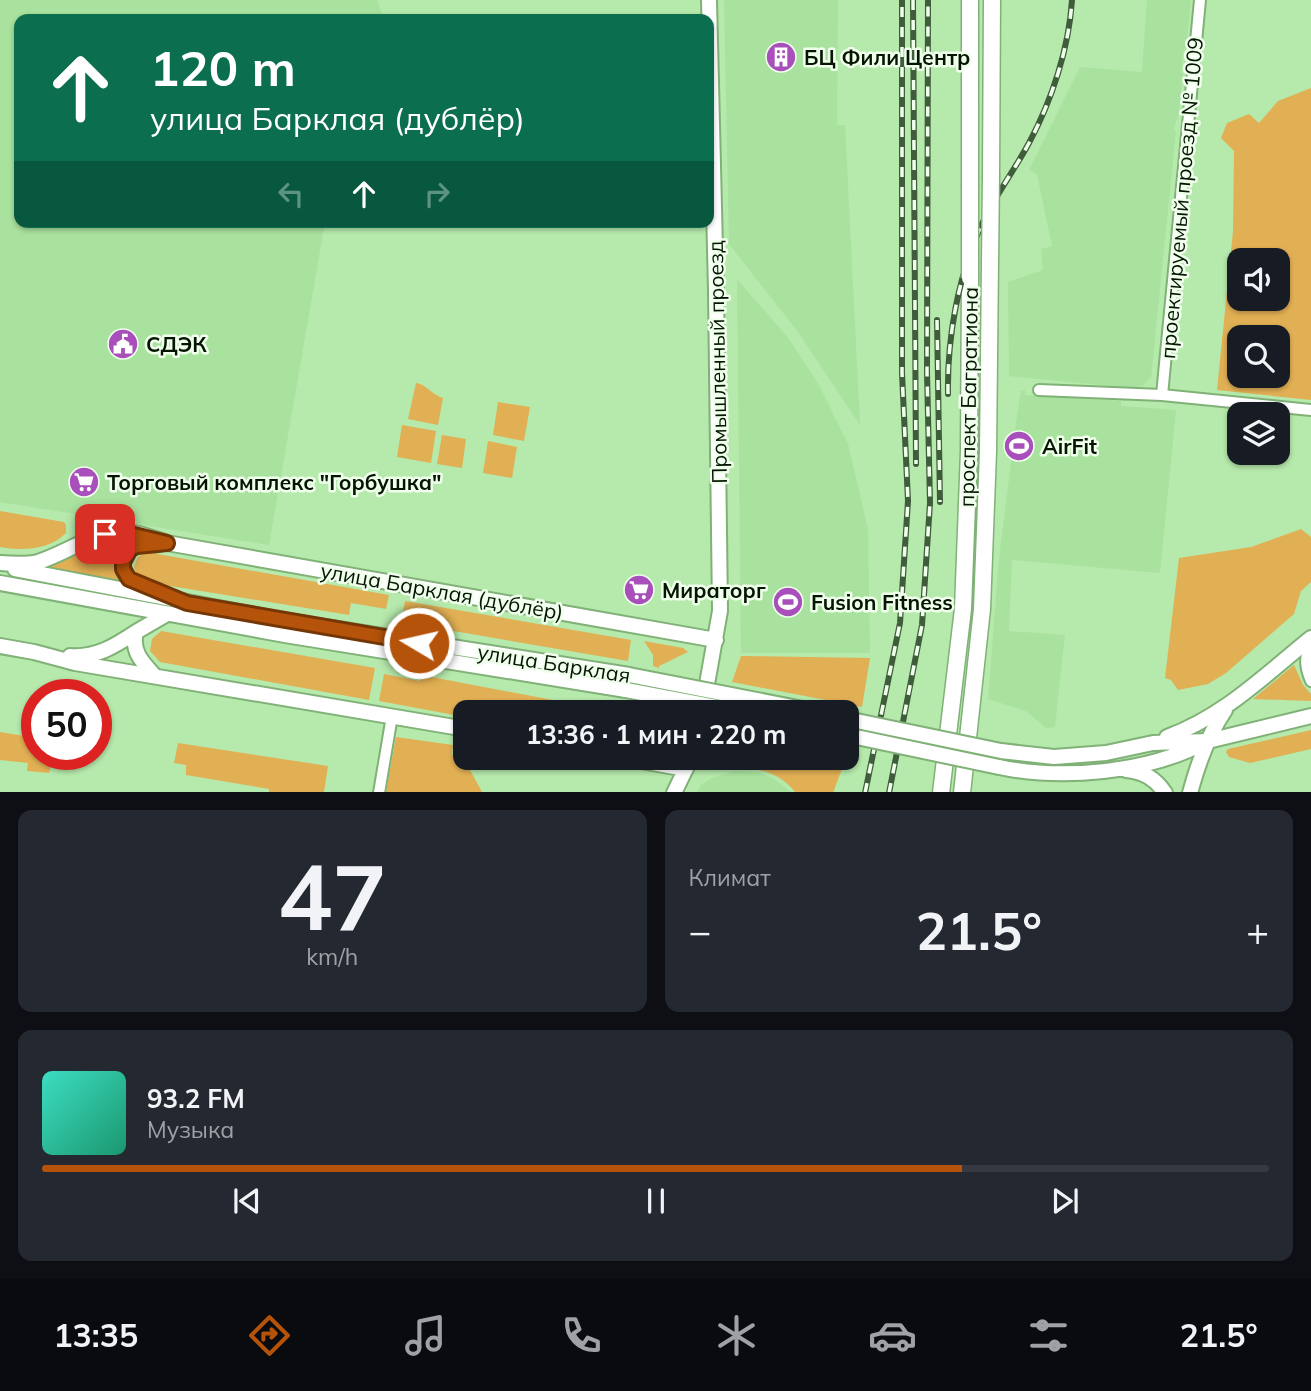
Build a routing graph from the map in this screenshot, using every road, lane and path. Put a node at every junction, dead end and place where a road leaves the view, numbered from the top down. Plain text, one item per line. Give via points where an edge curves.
1 (970, 0) edge
2 (992, 0) edge
3 (1200, 0) edge
4 (714, 224) edge
5 (1039, 390) dead end
6 (1163, 396) junction
7 (1311, 410) edge
8 (167, 543) junction
9 (0, 565) edge
10 (0, 583) edge
11 (187, 603) junction
12 (167, 614) junction
13 (136, 632) junction
14 (716, 639) junction
15 (1311, 641) edge
16 (0, 646) edge
17 (34, 652) junction
18 (154, 675) junction
19 (1311, 681) edge
20 (679, 700) edge
21 (704, 700) edge
22 (757, 700) edge
23 (1228, 705) junction
24 (393, 716) junction
25 (1311, 716) edge
26 (859, 722) edge
27 (453, 727) edge
28 (859, 737) edge
29 (1208, 740) junction
30 (1153, 743) junction
31 (685, 770) edge
32 (1100, 770) junction
33 (379, 792) edge
34 (674, 792) edge
35 (941, 792) edge
36 (962, 792) edge
37 (1165, 792) edge
38 (1190, 792) edge

1 - 35 main road, проспект Багратиона, bridge via 969,451 963,610
2 - 36 main road, проспект Багратиона, bridge via 988,452 982,609
3 - 6 street, проектируемый проезд № 1009
4 - 14 main road, Промышленный проезд via 720,611
5 - 6 street
6 - 7 street
8 - 9 main road, улица Барклая (дублёр) via 122,532 105,534 37,562
8 - 11 main road, улица Барклая (дублёр) via 130,549 123,569 132,581
8 - 14 main road, улица Барклая (дублёр)
9 - 11 main road, улица Барклая
10 - 12 main road, улица Барклая
11 - 22 main road, улица Барклая, bridge
12 - 13 main road
12 - 20 main road, улица Барклая, bridge
13 - 17 main road via 94,654
13 - 18 main road via 136,651
14 - 21 main road, Промышленный проезд
15 - 19 street via 1306,665
15 - 23 main road
16 - 17 main road
17 - 18 main road
18 - 24 main road
23 - 29 main road
23 - 30 main road via 1195,726
24 - 27 main road
24 - 33 street
25 - 29 main road
26 - 30 main road, bridge via 1033,756 1080,756
28 - 32 main road, bridge via 999,767 1053,773
29 - 30 main road
29 - 32 main road via 1166,759
29 - 38 main road
31 - 34 main road
32 - 37 main road via 1139,772

